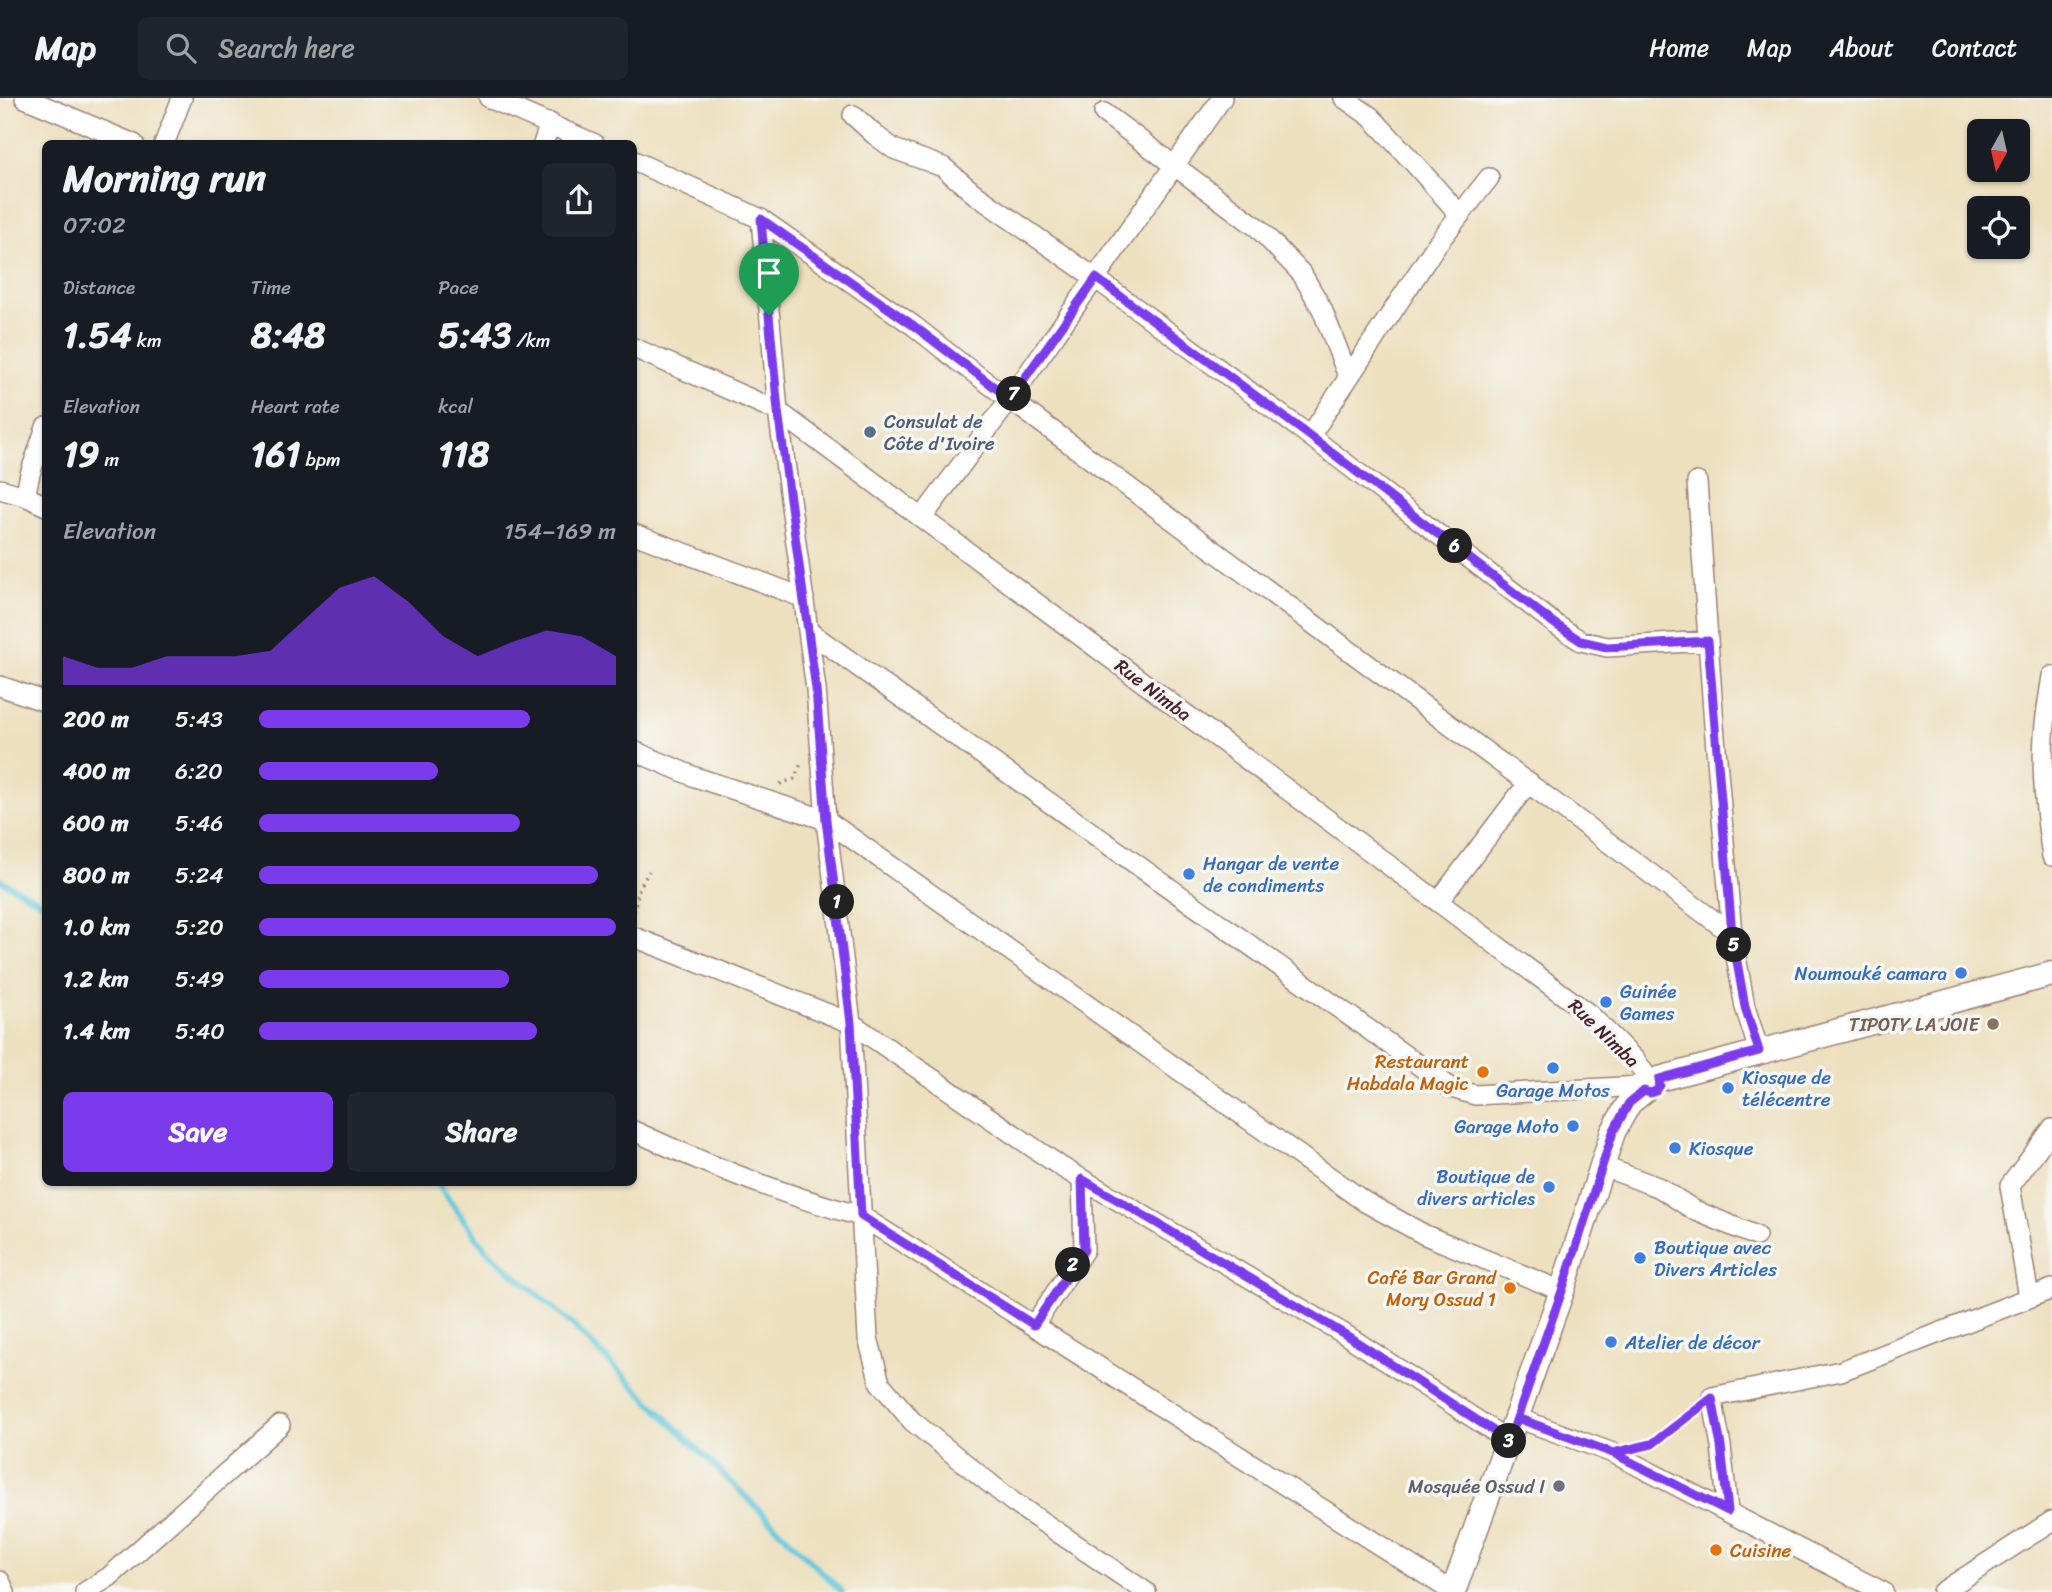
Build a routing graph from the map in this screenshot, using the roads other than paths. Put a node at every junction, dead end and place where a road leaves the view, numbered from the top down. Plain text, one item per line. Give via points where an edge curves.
1 (25, 98) edge
2 (182, 98) edge
3 (489, 98) edge
4 (1222, 98) edge
5 (1344, 98) edge
6 (1104, 113) dead end
7 (853, 115) dead end
8 (550, 123) junction
9 (125, 140) edge
10 (166, 140) edge
11 (544, 140) edge
12 (586, 140) edge
13 (637, 162) edge
14 (1175, 164) junction
15 (1489, 178) dead end
16 (1460, 215) junction
17 (761, 219) junction
18 (1096, 278) junction
19 (637, 349) edge
20 (1348, 376) junction
21 (1010, 399) junction
22 (778, 411) junction
23 (1310, 436) junction
24 (42, 440) edge
25 (1697, 482) dead end
26 (0, 489) edge
27 (25, 496) junction
28 (42, 504) edge
29 (922, 518) junction
30 (637, 535) edge
31 (804, 597) junction
32 (808, 631) junction
33 (1708, 641) junction
34 (2052, 676) edge
35 (0, 687) edge
36 (42, 701) edge
37 (2050, 701) edge
38 (637, 752) edge
39 (1529, 782) junction
40 (826, 820) junction
41 (2052, 856) edge
42 (1438, 902) junction
43 (1732, 934) junction
44 (637, 938) edge
45 (2052, 974) edge
46 (851, 1023) junction
47 (1759, 1051) junction
48 (1647, 1082) junction
49 (2052, 1129) edge
50 (637, 1132) edge
51 (1602, 1166) junction
52 (1082, 1179) junction
53 (861, 1216) junction
54 (1756, 1236) dead end
55 (2052, 1289) edge
56 (1562, 1291) junction
57 (2029, 1297) junction
58 (1034, 1325) junction
59 (1517, 1418) junction
60 (280, 1425) dead end
61 (1509, 1441) junction
62 (1728, 1511) junction
63 (2052, 1521) edge
64 (0, 1581) edge
65 (5, 1592) edge
66 (85, 1592) edge
67 (1146, 1592) edge
68 (1453, 1592) edge
69 (1883, 1592) edge
70 (1942, 1592) edge

1 - 9 street
2 - 10 street
3 - 8 street
4 - 14 street
5 - 16 street via 1371,117
6 - 14 street
7 - 18 street via 894,149 943,167
8 - 11 street
8 - 12 street
13 - 17 street
14 - 18 street
14 - 20 street via 1258,228 1302,274 1322,309
15 - 16 street
16 - 20 street
17 - 21 street
17 - 22 street
18 - 21 street
18 - 23 street
19 - 22 street, Rue Nimba
20 - 23 street
21 - 29 street
21 - 39 street
22 - 29 street, Rue Nimba
22 - 31 street
23 - 33 street via 1581,641 1607,647
24 - 27 street
25 - 33 street
26 - 27 street
27 - 28 street
29 - 42 street, Rue Nimba
30 - 31 street
31 - 32 street
32 - 40 street
32 - 48 street via 1451,1088 1475,1095
33 - 43 street
34 - 37 street
35 - 36 street
37 - 41 street via 2043,733 2043,775
38 - 40 street via 695,777
39 - 42 street
39 - 43 street
40 - 46 street
40 - 56 street via 1365,1202 1425,1236
42 - 48 street, Rue Nimba via 1589,1014 1636,1061
43 - 47 street via 1745,1007
44 - 46 street
45 - 47 street
46 - 52 street
46 - 53 street
47 - 48 street
48 - 51 street via 1613,1132
49 - 57 street via 2011,1186
50 - 53 street via 751,1181
51 - 54 street via 1660,1188 1694,1210
51 - 56 street
52 - 58 street via 1084,1250
52 - 61 street via 1346,1335
53 - 58 street
53 - 67 street via 869,1338 880,1383 912,1421 1013,1502
55 - 57 street
56 - 59 street
57 - 62 street via 1841,1371 1712,1398
58 - 68 street
59 - 61 street
59 - 62 street via 1613,1453
60 - 66 street via 109,1577
61 - 68 street
62 - 69 street
63 - 70 street
64 - 65 street

